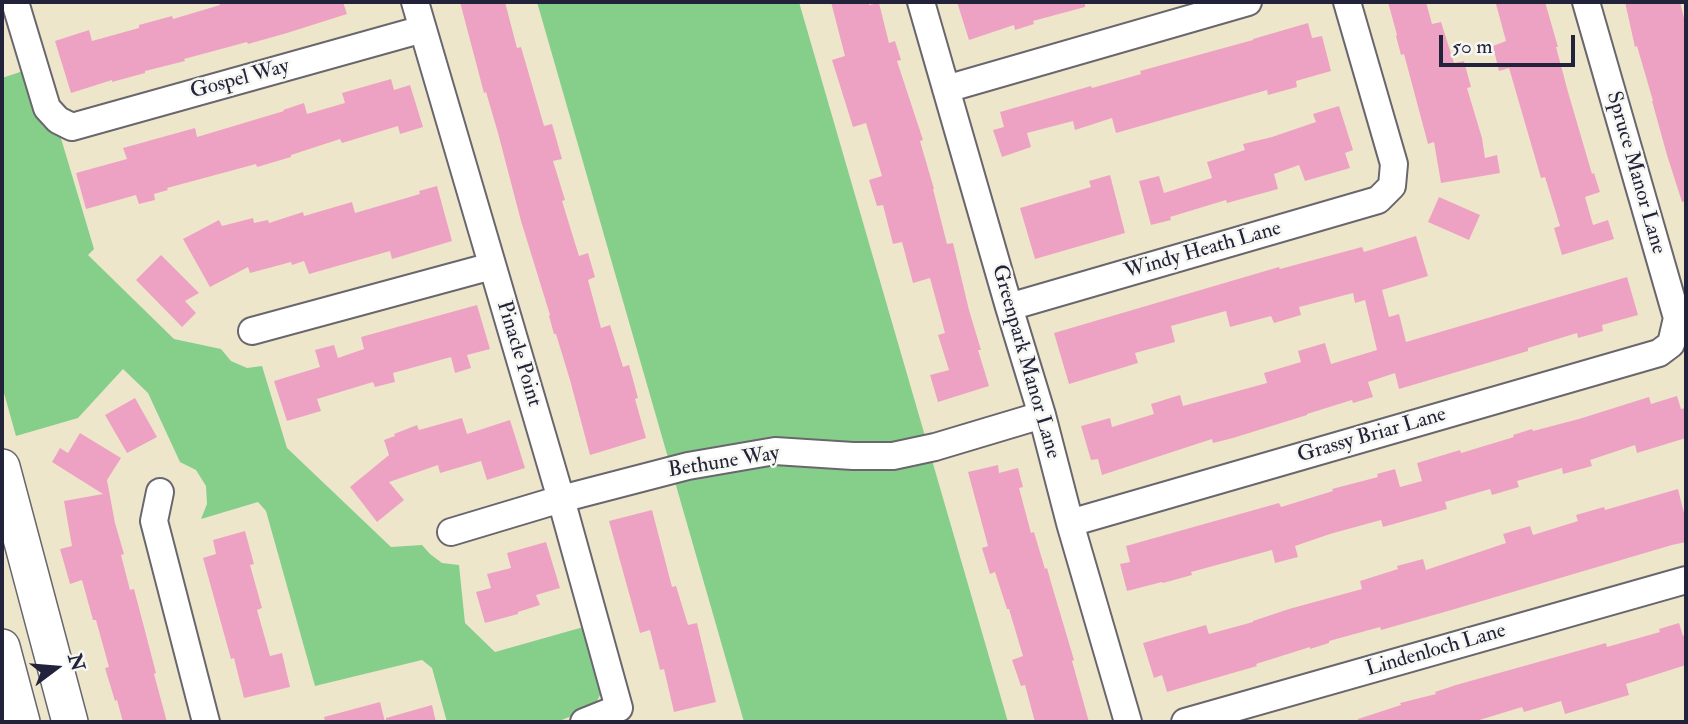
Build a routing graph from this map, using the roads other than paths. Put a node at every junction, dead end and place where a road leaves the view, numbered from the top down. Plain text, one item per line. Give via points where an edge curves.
1 (15, 2) edge
2 (415, 2) edge
3 (921, 2) edge
4 (1248, 2) edge
5 (1348, 2) edge
6 (1586, 2) edge
7 (423, 29) junction
8 (946, 89) junction
9 (492, 266) junction
10 (1009, 307) junction
11 (252, 331) dead end
12 (1671, 344) joint
13 (1042, 415) junction
14 (2, 467) edge
15 (160, 492) dead end
16 (561, 499) junction
17 (1070, 523) junction
18 (451, 532) dead end
19 (1686, 580) edge
20 (2, 648) edge
21 (22, 722) edge
22 (70, 722) edge
23 (206, 722) edge
24 (584, 722) edge
25 (1128, 722) edge
26 (1185, 722) edge

1 - 7 street, Gospel Way via 47,108 72,127
2 - 7 street, Pinacle Point
3 - 8 street, Greenpark Manor Lane
4 - 8 street
5 - 10 street, Windy Heath Lane via 1394,164 1392,186 1378,200
6 - 12 street, Spruce Manor Lane via 1677,318
7 - 9 street, Pinacle Point
8 - 10 street, Greenpark Manor Lane
9 - 11 street
9 - 16 street, Pinacle Point
10 - 13 street, Greenpark Manor Lane
12 - 17 street, Grassy Briar Lane via 1659,353
13 - 16 street, Bethune Way via 893,456 775,451 688,466
13 - 17 street, Greenpark Manor Lane
14 - 22 main road
15 - 23 street via 154,520
16 - 18 street, Bethune Way
16 - 24 street, Pinacle Point via 619,708
17 - 25 street, Greenpark Manor Lane
19 - 26 street, Lindenloch Lane
20 - 21 main road

